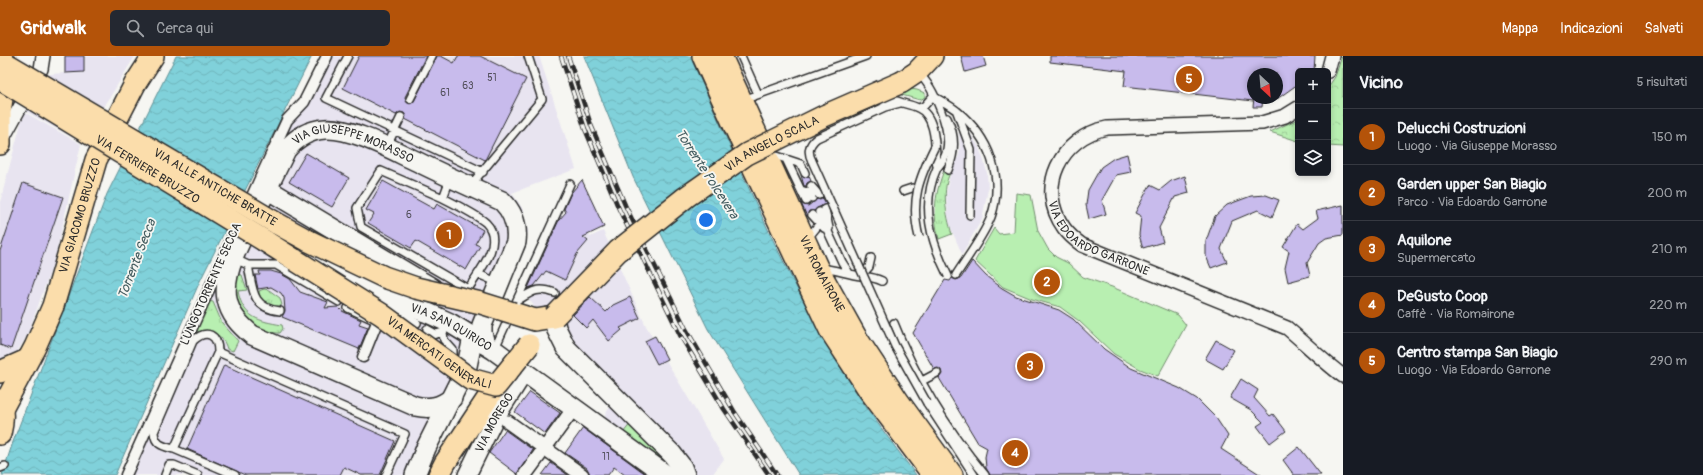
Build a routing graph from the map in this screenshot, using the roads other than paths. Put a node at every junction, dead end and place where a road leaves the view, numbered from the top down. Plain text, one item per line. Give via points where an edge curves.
1 (4, 56) edge
2 (43, 56) edge
3 (154, 56) edge
4 (327, 56) edge
5 (348, 56) edge
6 (432, 56) edge
7 (528, 56) edge
8 (703, 56) edge
9 (721, 56) edge
10 (740, 56) edge
11 (866, 56) edge
12 (932, 56) edge
13 (1332, 56) edge
14 (0, 60) edge
15 (1329, 68) edge
16 (909, 77) junction
17 (0, 79) edge
18 (934, 96) junction
19 (749, 97) junction
20 (410, 99) dead end
21 (900, 103) junction
22 (938, 106) junction
23 (919, 108) junction
24 (859, 110) dead end
25 (956, 110) junction
26 (1295, 110) edge
27 (401, 117) dead end
28 (394, 130) junction
29 (0, 144) edge
30 (935, 146) junction
31 (386, 148) junction
32 (756, 153) junction
33 (786, 159) junction
34 (937, 168) junction
35 (948, 170) dead end
36 (483, 172) junction
37 (805, 173) dead end
38 (451, 178) junction
39 (570, 184) dead end
40 (470, 186) junction
41 (811, 186) dead end
42 (912, 188) dead end
43 (267, 189) junction
44 (903, 191) dead end
45 (443, 198) junction
46 (970, 215) dead end
47 (820, 223) junction
48 (919, 237) dead end
49 (832, 238) junction
50 (309, 241) junction
51 (805, 242) junction
52 (872, 258) dead end
53 (295, 260) junction
54 (320, 261) junction
55 (241, 262) junction
56 (817, 267) junction
57 (850, 273) junction
58 (478, 274) junction
59 (956, 275) dead end
60 (861, 276) junction
61 (948, 276) dead end
62 (882, 281) dead end
63 (499, 283) junction
64 (440, 293) junction
65 (554, 293) dead end
66 (339, 302) dead end
67 (348, 308) dead end
68 (516, 308) junction
69 (280, 311) dead end
70 (554, 317) junction
71 (411, 319) junction
72 (894, 323) dead end
73 (382, 325) junction
74 (443, 330) junction
75 (426, 331) dead end
76 (484, 344) junction
77 (529, 345) junction
78 (218, 352) junction
79 (363, 357) dead end
80 (453, 358) dead end
81 (27, 360) junction
82 (0, 372) edge
83 (524, 373) junction
84 (936, 373) dead end
85 (1343, 376) edge
86 (920, 382) junction
87 (496, 386) junction
88 (452, 398) junction
89 (1, 404) edge
90 (415, 406) junction
91 (574, 408) junction
92 (508, 422) dead end
93 (0, 434) edge
94 (544, 448) junction
95 (174, 449) junction
96 (418, 468) edge
97 (126, 475) edge
98 (165, 475) edge
99 (198, 475) edge
100 (235, 475) edge
101 (386, 475) edge
102 (439, 475) edge
103 (467, 475) edge
104 (525, 475) edge
105 (582, 475) edge
106 (666, 475) edge
107 (685, 475) edge
108 (933, 475) edge
109 (952, 475) edge
110 (974, 475) edge
111 (985, 475) edge

1 - 29 main road via 6,73 0,112
2 - 29 street via 41,69
3 - 81 main road, VIA GIACOMO BRUZZO via 135,84 96,160 53,306
4 - 97 street, LUNGOTORRENTE SECCA via 304,102 287,120 209,286
5 - 28 lane via 326,98
6 - 20 lane
7 - 36 lane via 542,99
8 - 32 main road
9 - 19 main road, VIA ROMAIRONE
10 - 19 lane
11 - 19 lane
12 - 16 main road, VIA ANGELO SCALA
13 - 15 street
14 - 50 main road, VIA ALLE ANTICHE BRATTE, bridge
16 - 18 lane via 924,78
16 - 32 main road, VIA ANGELO SCALA, bridge via 831,118
17 - 53 main road, VIA FERRIERE BRUZZO, bridge
18 - 22 lane
18 - 23 lane
18 - 25 lane
19 - 32 main road, VIA ROMAIRONE
21 - 23 lane
21 - 24 lane via 891,98
21 - 110 lane, bridge via 885,107 817,138 812,142 809,156 895,346
22 - 34 lane via 948,138 945,157
22 - 35 lane via 948,119 952,130 953,158
23 - 30 lane via 928,117 934,129
25 - 46 lane via 971,150
25 - 59 lane via 975,129 990,152 996,192 990,218
26 - 85 street, VIA EDOARDO GARRONE via 1285,116 1262,123 1107,128 1090,133 1072,145 1058,166 1053,182 1054,204 1064,228 1082,246 1286,328
27 - 28 lane
28 - 31 lane
28 - 36 lane
30 - 34 lane
30 - 48 lane, bridge via 923,170 916,193 915,212
31 - 38 main road, VIA GIUSEPPE MORASSO
31 - 43 main road, VIA GIUSEPPE MORASSO via 340,130 324,129 310,132 297,139 286,150
32 - 33 lane
32 - 51 main road, VIA ROMAIRONE
32 - 70 main road, VIA ANGELO SCALA, bridge via 686,197 618,251
32 - 108 main road via 830,330 869,390
33 - 37 lane via 801,164
33 - 41 lane via 801,190 812,198
34 - 61 lane, bridge via 928,198 928,216 932,239
36 - 40 lane
38 - 40 main road, VIA GIUSEPPE MORASSO
38 - 45 lane
39 - 68 lane
40 - 63 main road, VIA GIUSEPPE MORASSO via 502,201 515,221 516,242
42 - 44 lane
43 - 55 main road, VIA GIUSEPPE MORASSO
43 - 64 main road, VIA ALLE ANTICHE BRATTE
45 - 58 lane via 485,223 491,230 491,250
45 - 58 lane via 381,171 357,208 361,227 468,289
47 - 49 lane
47 - 49 lane via 819,212
47 - 51 lane
49 - 57 lane via 842,262
50 - 54 main road, VIA SAN QUIRICO
50 - 64 main road, VIA ALLE ANTICHE BRATTE, bridge via 384,277
51 - 56 main road, VIA ROMAIRONE
52 - 60 lane
53 - 54 main road, VIA SAN QUIRICO
53 - 87 main road, VIA MERCATI GENERALI, bridge via 381,314 470,379
54 - 71 main road, VIA SAN QUIRICO via 391,300
55 - 66 lane via 276,265
55 - 69 lane via 256,302
55 - 90 main road, VIA GIUSEPPE MORASSO via 226,284 227,299 232,314 248,332
56 - 57 lane
56 - 109 main road, VIA ROMAIRONE via 856,337
57 - 60 lane
58 - 63 lane
60 - 62 lane via 871,276
63 - 76 main road, VIA GIUSEPPE MORASSO via 482,325
64 - 68 main road, VIA ALLE ANTICHE BRATTE, bridge
65 - 68 lane via 545,289 533,291
67 - 73 lane
68 - 70 main road, VIA ALLE ANTICHE BRATTE via 535,320
68 - 76 lane
68 - 77 main road via 528,332
70 - 77 main road, VIA ANGELO SCALA
70 - 107 main road via 556,328 566,348 672,454
71 - 73 lane via 393,332
71 - 74 main road, VIA SAN QUIRICO via 428,313
72 - 86 lane
73 - 79 street
74 - 75 lane via 429,336
74 - 76 main road, VIA SAN QUIRICO
74 - 80 lane via 444,340 453,350
76 - 83 main road, VIA SAN QUIRICO
76 - 88 main road via 467,366
77 - 87 main road, VIA ANGELO SCALA, bridge
78 - 95 lane
78 - 95 lane via 218,343 214,337 199,335 193,341 154,432 157,442
78 - 101 lane via 404,434
81 - 82 main road
81 - 89 main road, VIA GIACOMO BRUZZO
83 - 91 main road, VIA SAN QUIRICO
83 - 103 street, VIA MOREGO via 494,420
84 - 86 lane
86 - 111 lane via 962,448
87 - 102 main road, VIA MERCATI GENERALI
88 - 90 main road, VIA GIUSEPPE MORASSO via 438,407 428,409
88 - 96 main road
89 - 93 main road via 3,422
90 - 96 main road via 423,414 427,424
91 - 94 street
91 - 106 main road, VIA SAN QUIRICO
92 - 94 street
94 - 104 street
94 - 105 street
95 - 100 lane
98 - 99 lane via 169,465 174,465

